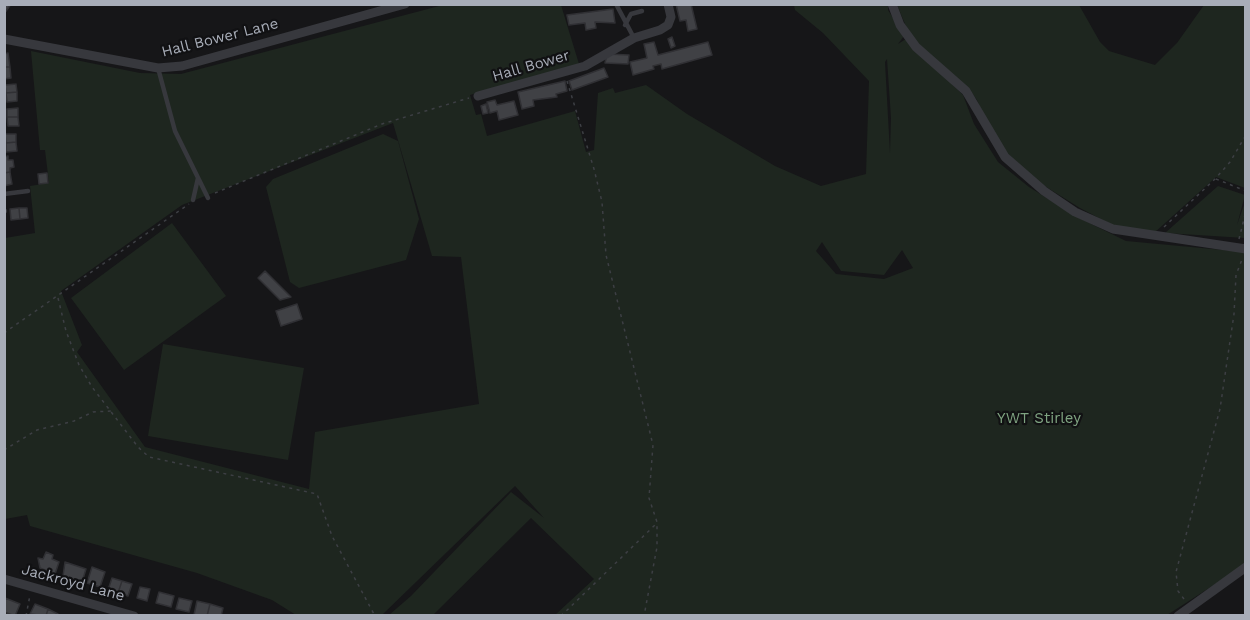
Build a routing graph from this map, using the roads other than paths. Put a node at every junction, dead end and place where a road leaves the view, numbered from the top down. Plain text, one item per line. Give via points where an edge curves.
1 (405, 4) edge
2 (616, 4) edge
3 (668, 4) edge
4 (892, 4) edge
5 (642, 11) dead end
6 (625, 25) junction
7 (634, 38) junction
8 (4, 39) edge
9 (158, 68) junction
10 (478, 96) road end
11 (198, 178) junction
12 (28, 191) dead end
13 (4, 194) edge
14 (208, 197) road end
15 (194, 200) road end
16 (1242, 249) edge
17 (1245, 567) edge
18 (4, 579) edge
19 (134, 615) edge
20 (1180, 615) edge

1 - 9 street, Hall Bower Lane via 182,66
2 - 6 lane
3 - 7 street, Hall Bower via 668,25
4 - 16 street via 900,25 916,47 966,90 1005,158 1044,192 1113,229
5 - 6 lane via 631,14
6 - 7 lane
7 - 10 street, Hall Bower via 585,66
8 - 9 street, Hall Bower Lane
9 - 11 lane via 175,131
11 - 14 lane
11 - 15 lane
12 - 13 lane
17 - 20 street
18 - 19 street, Jackroyd Lane

